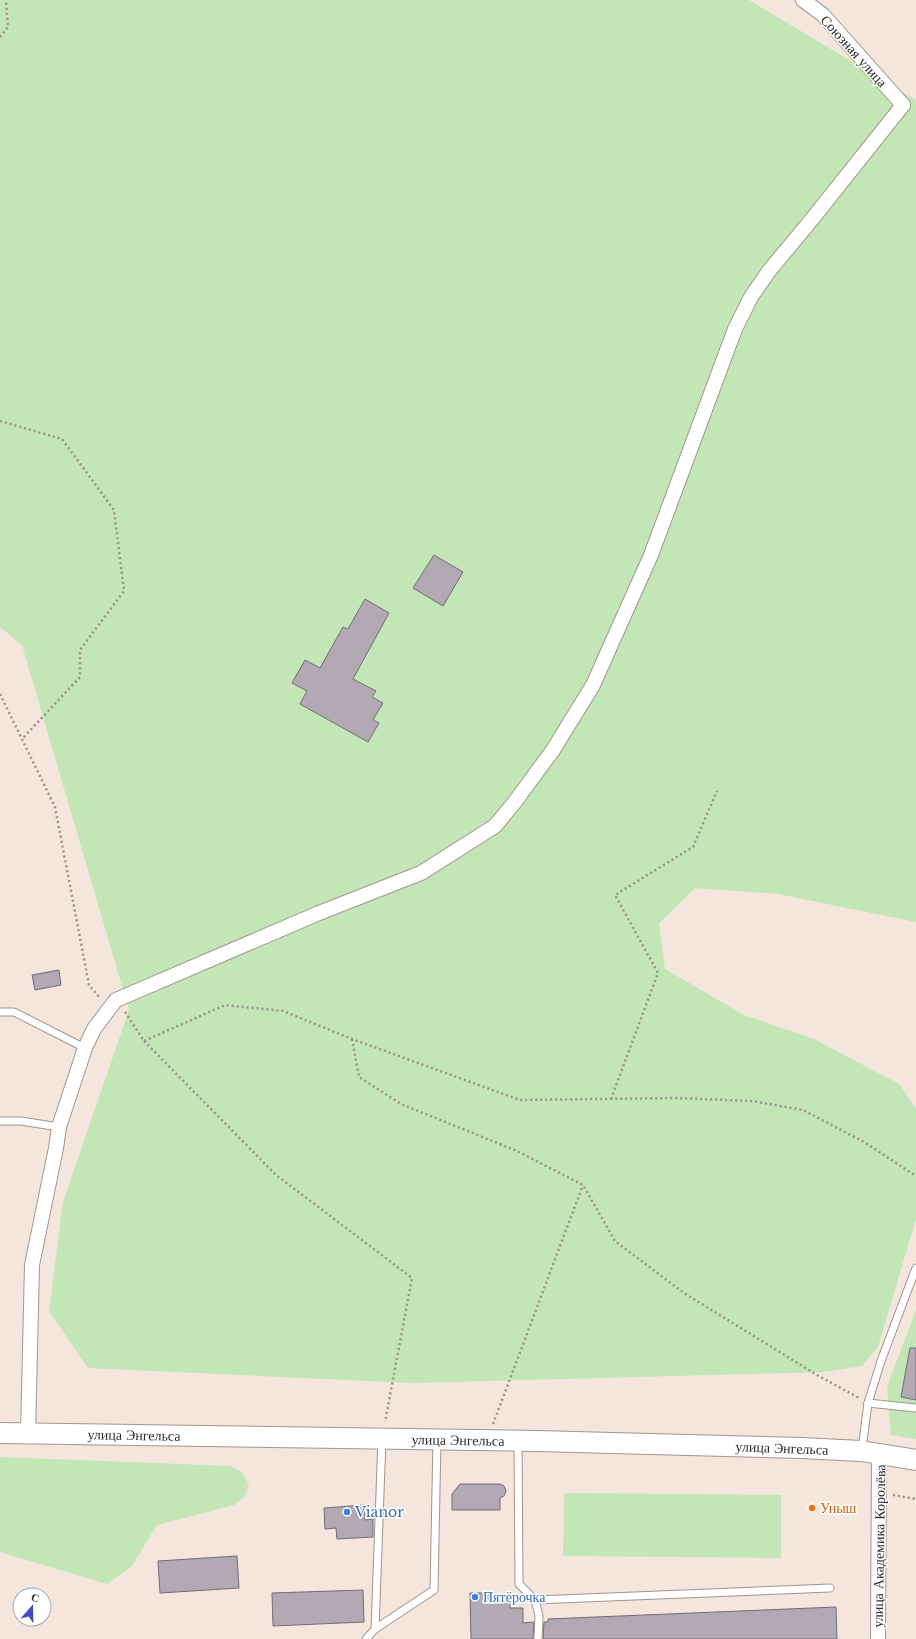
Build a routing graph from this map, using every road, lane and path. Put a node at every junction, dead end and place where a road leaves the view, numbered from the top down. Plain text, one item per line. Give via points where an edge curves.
1 (6, 0) edge
2 (803, 0) edge
3 (0, 37) edge
4 (909, 107) edge
5 (0, 421) edge
6 (0, 694) edge
7 (22, 739) junction
8 (717, 792) dead end
9 (112, 1004) junction
10 (0, 1012) edge
11 (352, 1039) junction
12 (144, 1041) junction
13 (85, 1048) junction
14 (611, 1099) junction
15 (0, 1121) edge
16 (59, 1127) junction
17 (916, 1176) edge
18 (583, 1185) junction
19 (916, 1268) edge
20 (868, 1403) junction
21 (916, 1408) edge
22 (0, 1433) edge
23 (28, 1434) junction
24 (382, 1438) junction
25 (437, 1440) junction
26 (486, 1441) junction
27 (518, 1441) junction
28 (870, 1452) junction
29 (916, 1460) edge
30 (880, 1493) junction
31 (916, 1499) edge
32 (830, 1588) dead end
33 (535, 1600) junction
34 (375, 1629) junction
35 (366, 1639) edge
36 (538, 1639) edge
37 (878, 1639) edge

1 - 3 path via 8,27
2 - 4 street, Союзная улица via 823,15
4 - 9 street via 813,218 751,297 735,329 651,555 592,685 553,750 495,826 421,873 319,913
5 - 7 path via 62,439 114,510 124,591 80,650 80,677
6 - 7 path
7 - 9 path via 55,807 89,985
8 - 14 path via 694,847 615,895 658,973
9 - 12 path
9 - 13 street via 94,1029
10 - 13 lane via 14,1012
11 - 12 path via 284,1011 225,1005
11 - 14 path via 520,1100
11 - 18 path via 359,1077 401,1104 517,1151
12 - 24 path via 276,1175 412,1278
13 - 16 street
14 - 17 path via 752,1101 803,1110 864,1142
15 - 16 lane via 21,1121
16 - 23 street via 32,1265
18 - 20 path via 615,1241 684,1292 817,1375
18 - 26 path
19 - 20 lane
20 - 21 lane
20 - 28 lane
22 - 23 main road, улица Энгельса
23 - 24 main road, улица Энгельса
24 - 25 main road, улица Энгельса
24 - 34 lane
25 - 26 main road, улица Энгельса
25 - 34 lane via 434,1590
26 - 27 main road, улица Энгельса
27 - 28 main road, улица Энгельса
27 - 33 lane via 519,1584
28 - 29 main road, улица Энгельса
28 - 30 street, улица Академика Королёва
30 - 31 path
30 - 37 street, улица Академика Королёва
32 - 33 lane
33 - 36 lane via 539,1616
34 - 35 lane

